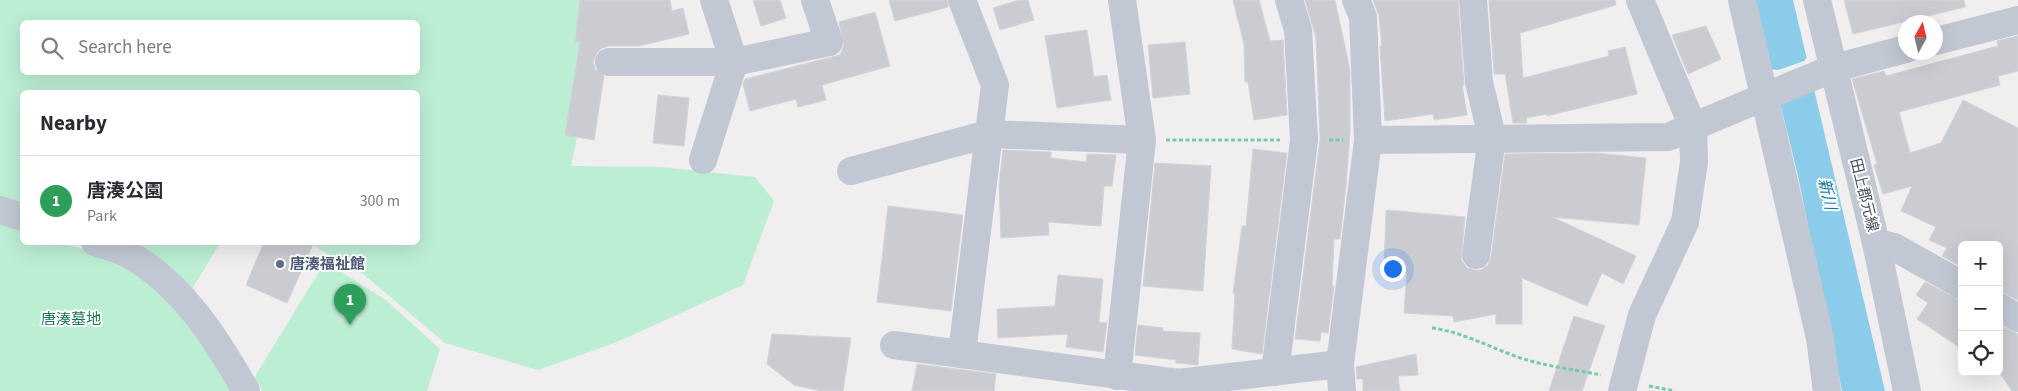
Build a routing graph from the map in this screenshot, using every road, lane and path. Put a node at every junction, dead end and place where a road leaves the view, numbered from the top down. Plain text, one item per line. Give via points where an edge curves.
1 (714, 0) edge
2 (815, 0) edge
3 (962, 0) edge
4 (1122, 0) edge
5 (1289, 0) edge
6 (1356, 0) edge
7 (1473, 0) edge
8 (1640, 0) edge
9 (1742, 0) edge
10 (1817, 0) edge
11 (2018, 20) edge
12 (1943, 40) edge
13 (1898, 51) edge
14 (609, 62) dead end
15 (734, 62) junction
16 (1829, 70) junction
17 (1763, 96) junction
18 (1693, 127) junction
19 (988, 134) junction
20 (1492, 137) junction
21 (1142, 140) junction
22 (1304, 140) junction
23 (1368, 140) junction
24 (703, 160) dead end
25 (851, 171) dead end
26 (0, 210) edge
27 (20, 217) edge
28 (1876, 243) junction
29 (103, 245) edge
30 (1476, 255) dead end
31 (1958, 284) edge
32 (2003, 309) edge
33 (2018, 318) edge
34 (1432, 328) dead end
35 (894, 345) dead end
36 (962, 354) junction
37 (1340, 364) junction
38 (1275, 372) junction
39 (1117, 376) junction
40 (1623, 386) edge
41 (1180, 387) edge
42 (246, 391) edge
43 (1342, 391) edge
44 (1675, 391) edge
45 (1827, 391) edge
46 (1907, 391) edge

1 - 15 street
2 - 15 street via 828,42
3 - 19 street via 995,85
4 - 21 street
5 - 22 street via 1298,30
6 - 23 street via 1363,17
7 - 20 street via 1478,82
8 - 18 street
9 - 17 street
10 - 16 street, 田上郡元線
11 - 12 street
13 - 16 street
14 - 15 street
15 - 24 street
16 - 17 street
16 - 28 street, 田上郡元線
17 - 18 street
17 - 45 street via 1820,338
18 - 20 street via 1668,138
18 - 40 street via 1694,162 1685,222 1642,315
19 - 21 street
19 - 25 street
19 - 36 street
20 - 23 street
20 - 30 street
21 - 22 path
21 - 39 street
22 - 23 path
22 - 38 street
23 - 37 street
26 - 27 street
28 - 31 street via 1894,247
28 - 46 street, 田上郡元線
29 - 42 street via 126,253 155,271 178,292 224,352
32 - 33 street
34 - 40 path via 1478,340 1517,357
35 - 36 street
36 - 39 street
37 - 38 street
37 - 43 street
38 - 41 street
39 - 41 street
40 - 44 path

